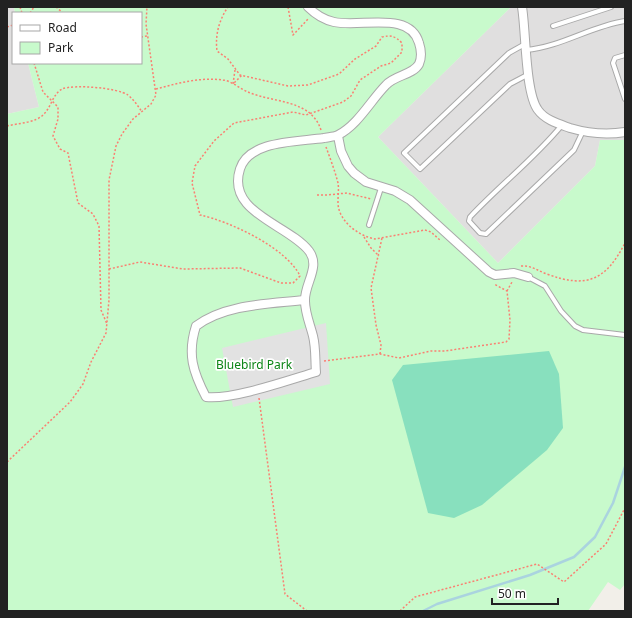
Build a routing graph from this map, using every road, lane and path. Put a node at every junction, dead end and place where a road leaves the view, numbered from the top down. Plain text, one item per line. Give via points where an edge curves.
1 (148, 7) edge
2 (288, 7) edge
3 (522, 7) edge
4 (611, 7) edge
5 (310, 9) edge
6 (625, 21) edge
7 (553, 26) dead end
8 (148, 36) junction
9 (142, 37) edge
10 (526, 47) junction
11 (625, 55) edge
12 (34, 64) edge
13 (235, 70) dead end
14 (529, 74) junction
15 (242, 75) dead end
16 (233, 84) junction
17 (156, 89) junction
18 (625, 99) edge
19 (52, 101) junction
20 (142, 112) junction
21 (562, 125) junction
22 (7, 126) edge
23 (583, 131) junction
24 (625, 132) edge
25 (338, 136) junction
26 (324, 138) junction
27 (381, 188) junction
28 (339, 194) junction
29 (317, 195) dead end
30 (377, 201) junction
31 (369, 225) dead end
32 (363, 235) junction
33 (382, 238) junction
34 (443, 242) dead end
35 (625, 243) edge
36 (380, 256) junction
37 (514, 273) junction
38 (528, 277) joint
39 (492, 283) dead end
40 (507, 291) junction
41 (304, 300) junction
42 (108, 325) junction
43 (625, 335) edge
44 (380, 354) junction
45 (315, 362) junction
46 (258, 388) junction
47 (7, 462) edge
48 (625, 508) edge
49 (307, 611) edge
50 (400, 611) edge

1 - 8 path
2 - 5 path via 293,35 302,27
3 - 10 street
4 - 7 lane
5 - 25 street via 333,22 406,25 414,32 420,47 421,57 414,69 388,82 351,126
6 - 10 lane via 612,23 549,46
8 - 9 path
8 - 17 path
10 - 14 street
10 - 14 lane via 508,53 404,153 420,169 510,84
11 - 18 lane via 615,58 613,63
12 - 19 path via 43,92
13 - 16 path
14 - 21 street via 538,110
15 - 16 path
16 - 17 path via 225,80 204,80
16 - 26 path via 267,99 302,108 316,119
17 - 20 path via 155,100
19 - 20 path via 62,90 73,87 93,88 127,94
19 - 22 path via 44,114 35,120
19 - 42 path via 58,107 58,119 53,136 60,149 68,154 78,203 93,214 99,226 101,310
20 - 42 path via 133,119 116,146 109,180
21 - 23 street
21 - 23 lane via 549,141 470,217 469,221 480,233 486,234 574,150
23 - 24 street via 604,134
25 - 26 street
25 - 27 street via 341,151 351,170 366,182
26 - 28 path
26 - 41 street via 255,150 245,159 238,180 239,191 251,209 286,232 309,252 313,261 312,274
27 - 30 lane
27 - 37 street via 395,191 410,200 489,272 495,275
28 - 29 path
28 - 30 path via 355,194
28 - 32 path via 337,203 342,219
30 - 31 lane
32 - 33 path via 374,239
32 - 36 path
33 - 34 path via 425,230
33 - 36 path
35 - 37 path via 611,266 603,274 590,280 556,277 526,265 518,267
36 - 44 path via 371,288
37 - 38 street
37 - 40 path
38 - 43 lane via 545,286 561,311 575,326 583,330
39 - 40 path
40 - 44 path via 510,320 509,339 506,342 431,351 399,358
41 - 45 street via 314,337
41 - 46 street via 229,311 206,319 196,326 190,353 198,382 206,396 216,398
42 - 47 path via 83,384 70,402
44 - 45 path
45 - 46 street via 316,372
46 - 49 path via 285,594
48 - 50 path via 606,544 564,582 537,564 415,596

